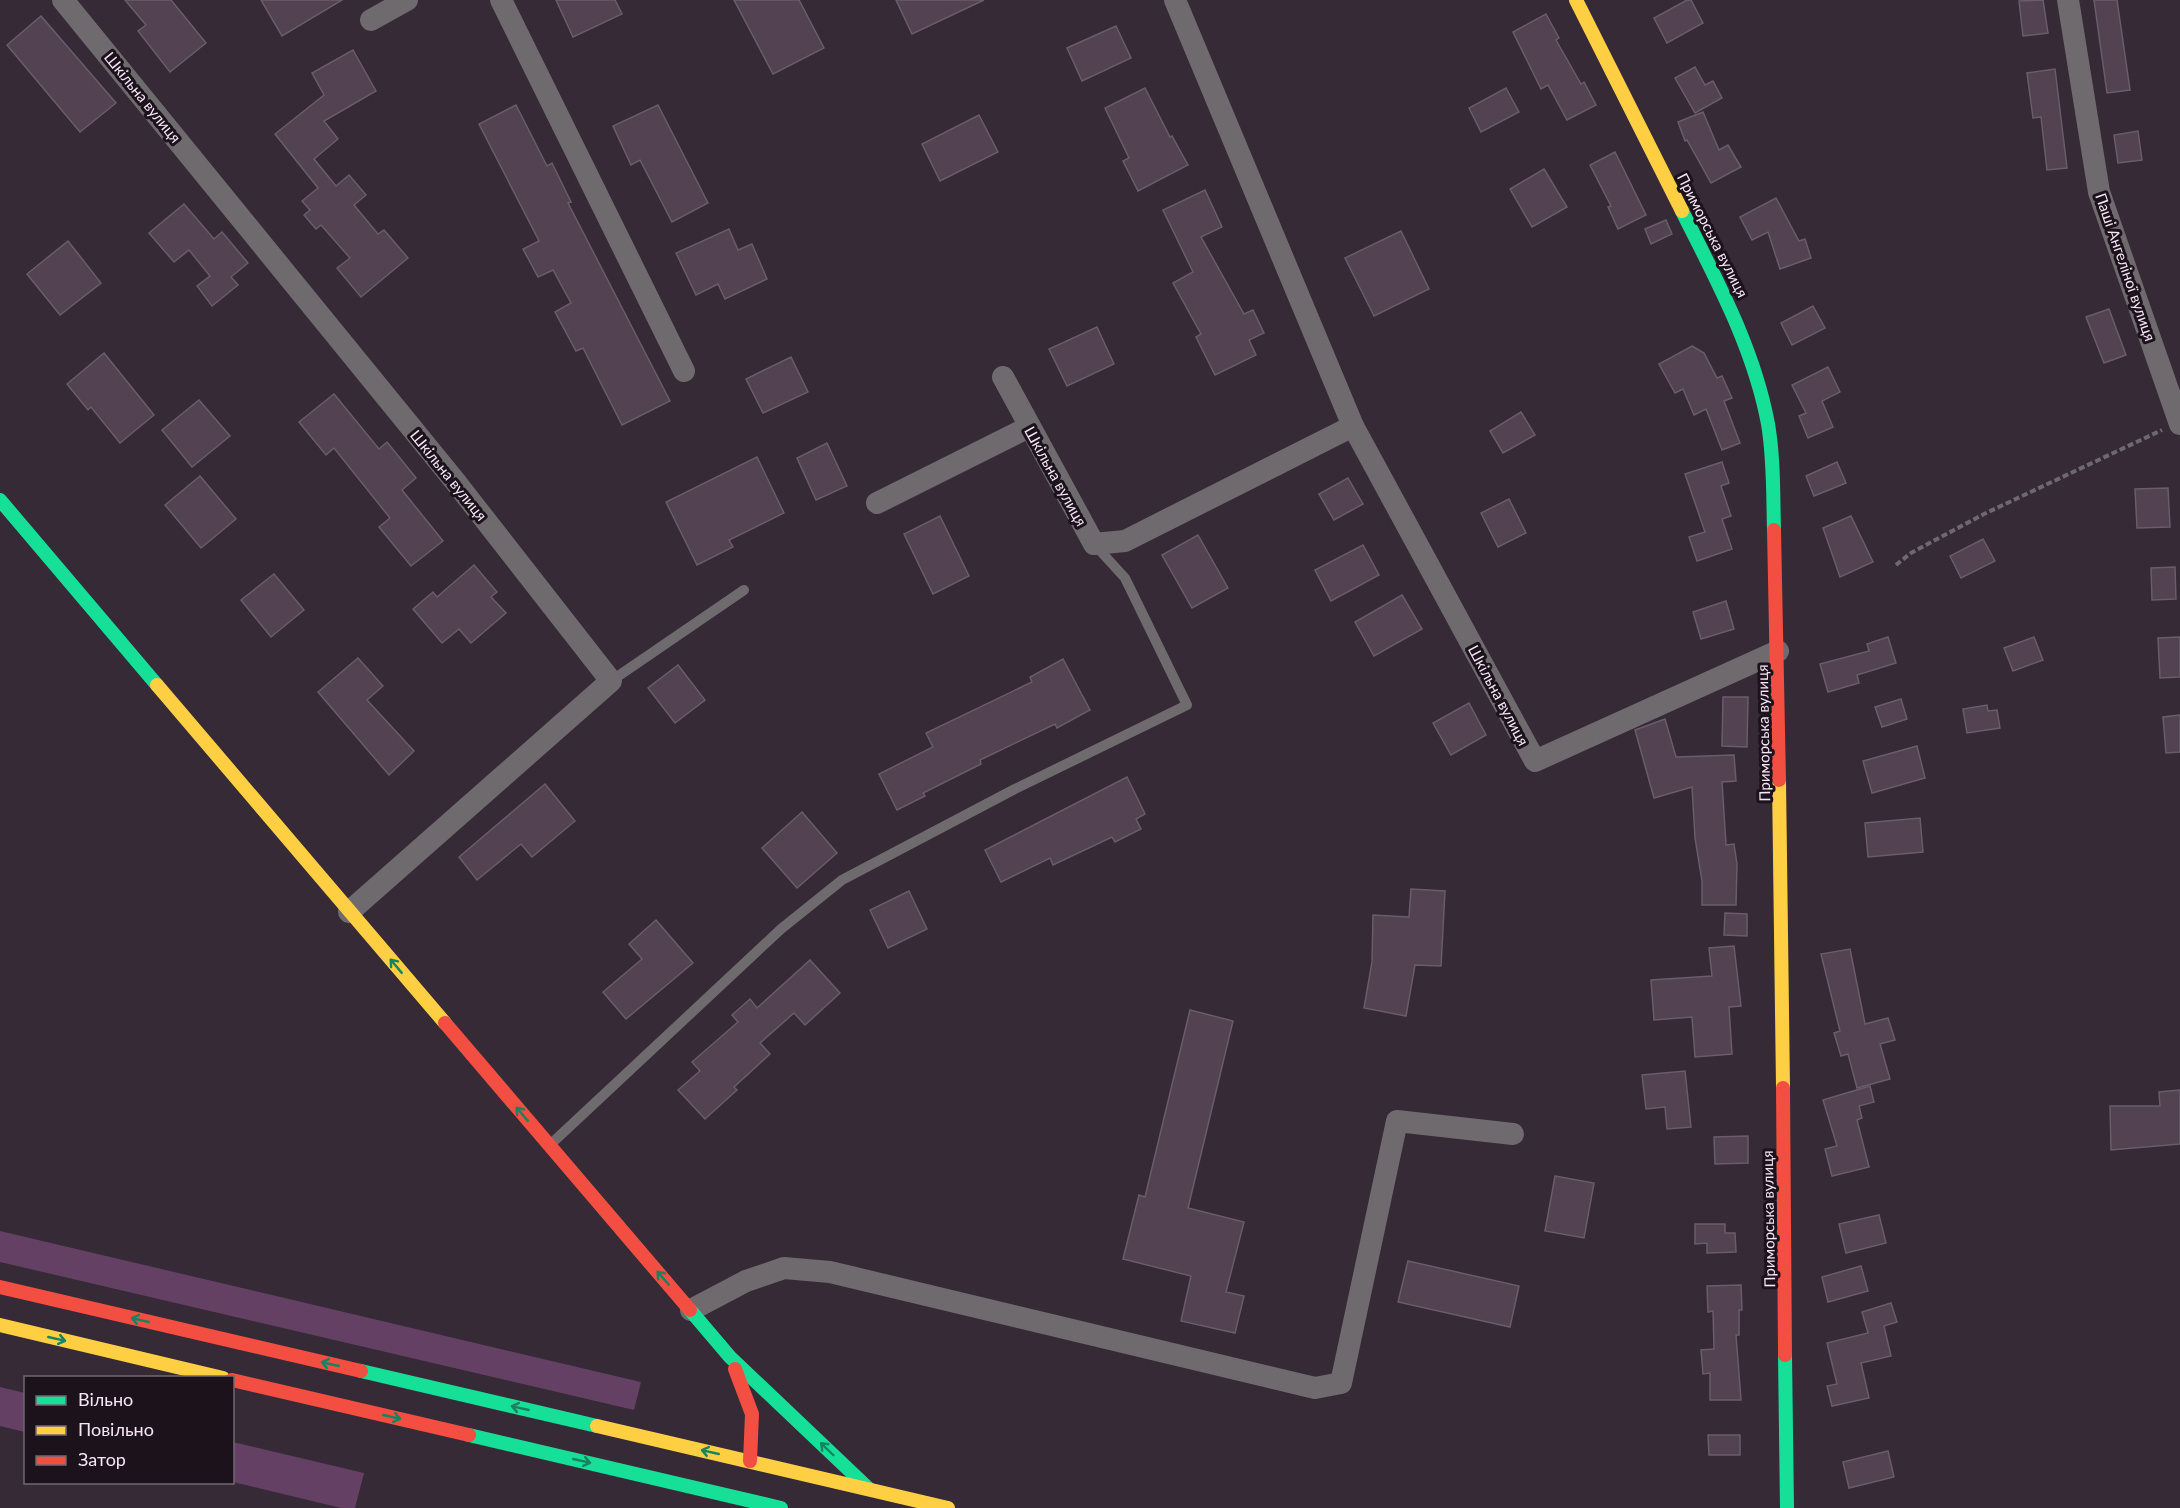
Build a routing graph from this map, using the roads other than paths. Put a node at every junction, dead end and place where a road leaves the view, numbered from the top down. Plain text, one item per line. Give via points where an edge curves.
1 (63, 0) edge
2 (407, 0) edge
3 (501, 0) edge
4 (1175, 0) edge
5 (1576, 0) edge
6 (2068, 0) edge
7 (371, 20) dead end
8 (684, 371) dead end
9 (1003, 377) dead end
10 (2180, 423) edge
11 (1353, 426) junction
12 (1029, 427) junction
13 (0, 500) edge
14 (877, 503) dead end
15 (1094, 544) junction
16 (744, 590) dead end
17 (1778, 651) junction
18 (611, 681) junction
19 (349, 912) junction
20 (1513, 1134) dead end
21 (549, 1146) junction
22 (0, 1287) edge
23 (691, 1310) junction
24 (0, 1325) edge
25 (730, 1357) junction
26 (219, 1376) edge
27 (234, 1380) edge
28 (750, 1461) junction
29 (869, 1489) junction
30 (781, 1508) edge
31 (948, 1508) edge
32 (1787, 1508) edge

1 - 18 street, Шкільна вулиця via 454,480
2 - 7 street
3 - 8 street
4 - 11 street, Шкільна вулиця
5 - 17 main road, Приморська вулиця via 1732,310 1758,388 1773,461
6 - 10 street, Паші Ангеліної вулиця via 2099,192
9 - 12 street, Шкільна вулиця
11 - 15 street, Шкільна вулиця via 1125,541
11 - 17 street, Шкільна вулиця via 1535,761
12 - 14 street
12 - 15 street, Шкільна вулиця
13 - 19 main road
15 - 21 lane via 1125,578 1187,705 842,880 781,929
16 - 18 lane
17 - 32 main road, Приморська вулиця
18 - 19 street
21 -> 19 main road
20 - 23 street via 1397,1121 1341,1383 1315,1388 830,1272 784,1268 746,1281
23 -> 21 main road
28 -> 22 main road
23 - 25 main road
24 -> 26 main road
25 - 28 main road via 753,1412
29 -> 25 main road
27 -> 30 main road
28 - 29 main road
29 - 31 main road

